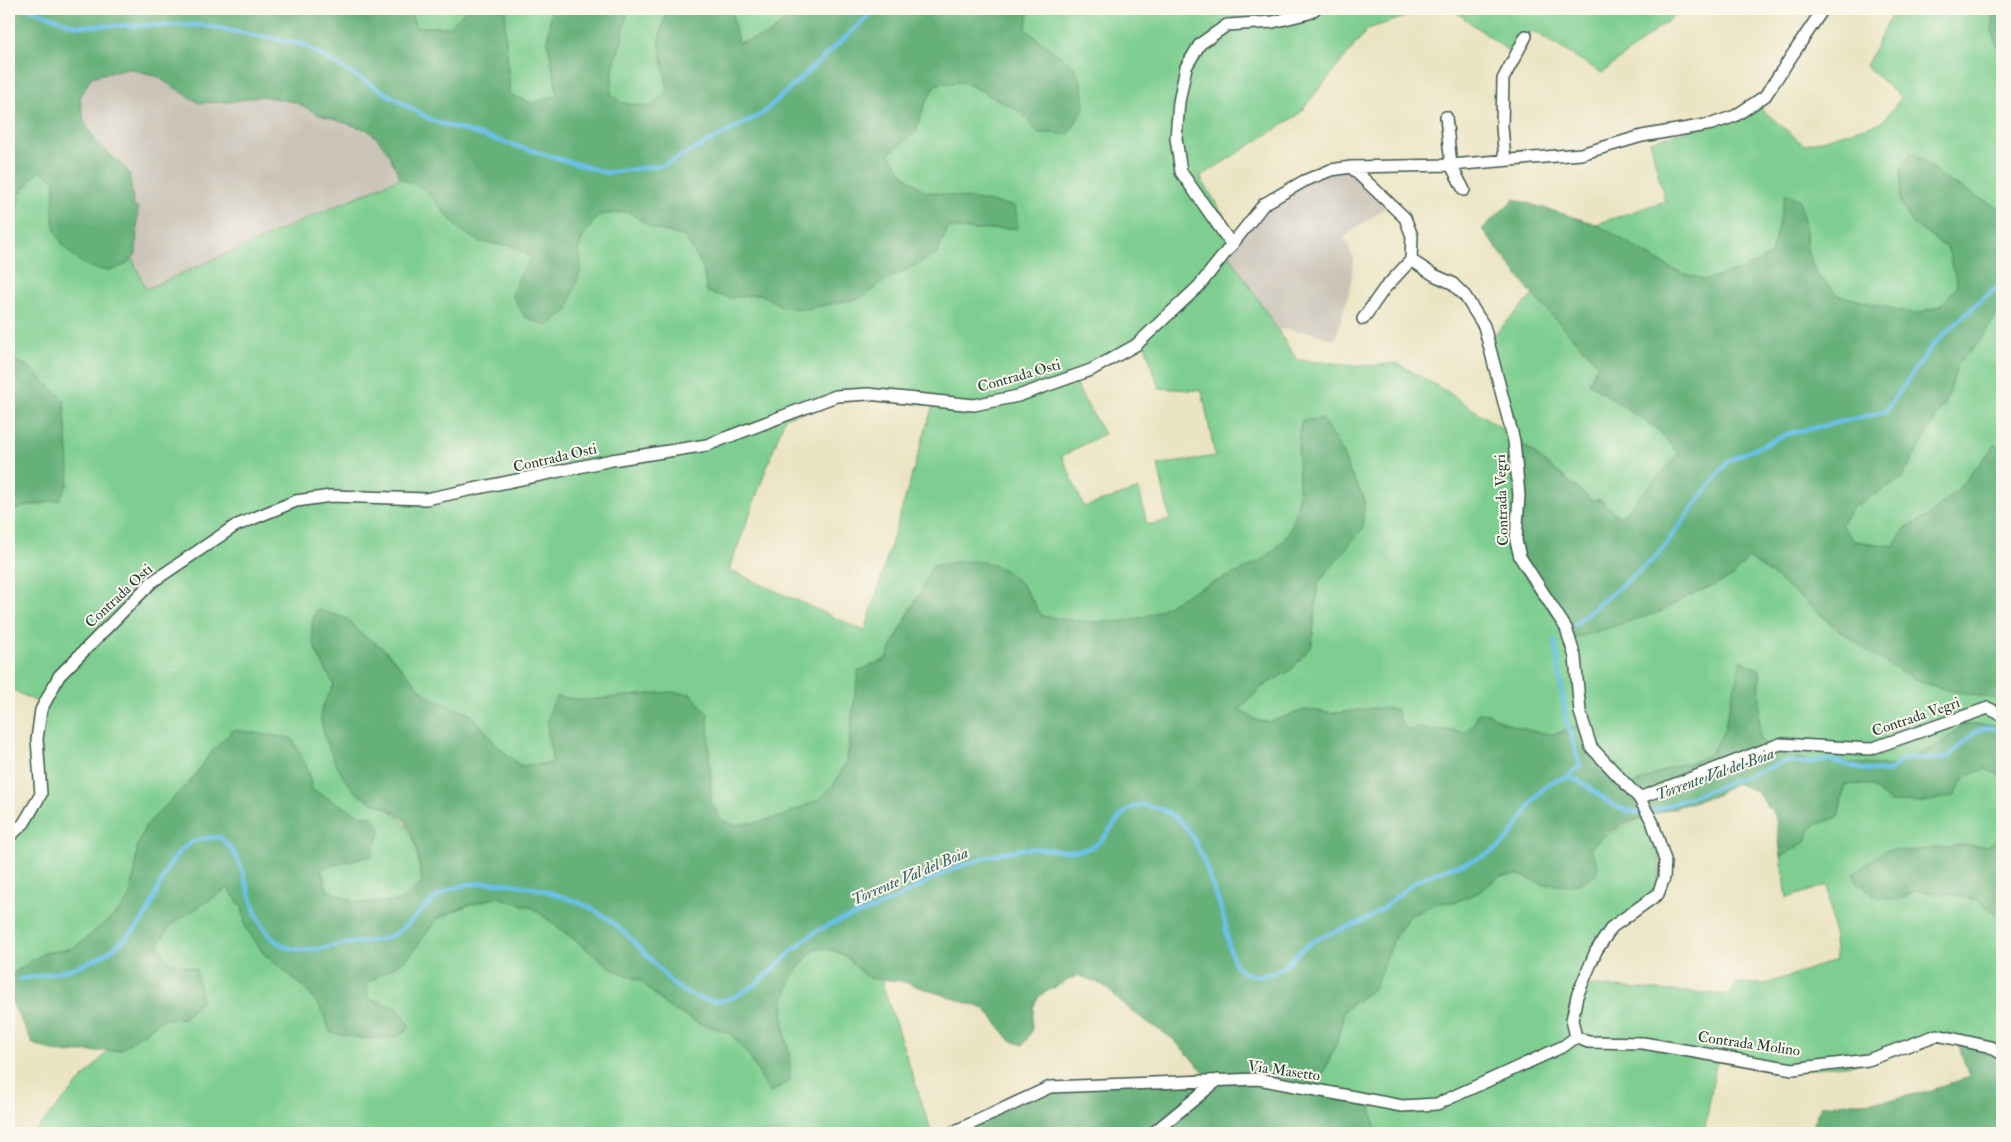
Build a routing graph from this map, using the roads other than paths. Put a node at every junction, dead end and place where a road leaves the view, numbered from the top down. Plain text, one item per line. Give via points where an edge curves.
1 (1315, 9) edge
2 (1824, 9) edge
3 (1526, 36) dead end
4 (1446, 117) dead end
5 (1505, 160) junction
6 (1451, 165) junction
7 (1351, 167) junction
8 (1464, 190) dead end
9 (1232, 245) junction
10 (1411, 260) junction
11 (1362, 320) dead end
12 (2002, 715) edge
13 (1640, 800) junction
14 (9, 837) edge
15 (1576, 1037) junction
16 (2002, 1054) edge
17 (1218, 1080) junction
18 (951, 1133) edge
19 (1153, 1133) edge

1 - 9 street via 1273,22 1227,25 1200,44 1186,67 1176,138 1181,172
2 - 5 street via 1765,96 1735,116 1712,124 1642,136 1581,154
3 - 5 street via 1503,79
4 - 6 street
5 - 6 street
6 - 7 street
6 - 8 street
7 - 9 street via 1332,170 1304,181 1264,204
7 - 10 street via 1405,218 1412,236
9 - 14 street, Contrada Osti via 1199,286 1136,345 1091,370 1018,396 974,405 868,394 836,396 707,445 612,460 426,499 331,496 296,501 234,526 152,582 59,676 40,710 37,739 41,794 24,823
10 - 11 street via 1384,289
10 - 13 street, Contrada Vegri via 1452,283 1484,326 1514,441 1519,495 1516,541 1520,557 1566,628 1575,657 1580,712 1591,747
12 - 13 street, Contrada Vegri via 1988,708 1870,749 1780,744
13 - 15 street, Contrada Vegri via 1652,821 1665,860 1664,878 1658,894 1612,927 1596,951 1577,996 1572,1020
15 - 16 street, Contrada Molino via 1588,1042 1643,1042 1794,1069 1868,1060 1937,1036 1991,1047
15 - 17 street, Via Masetto via 1564,1046 1437,1104 1402,1106 1258,1079
17 - 18 street, Via Masetto via 1050,1087
17 - 19 street

